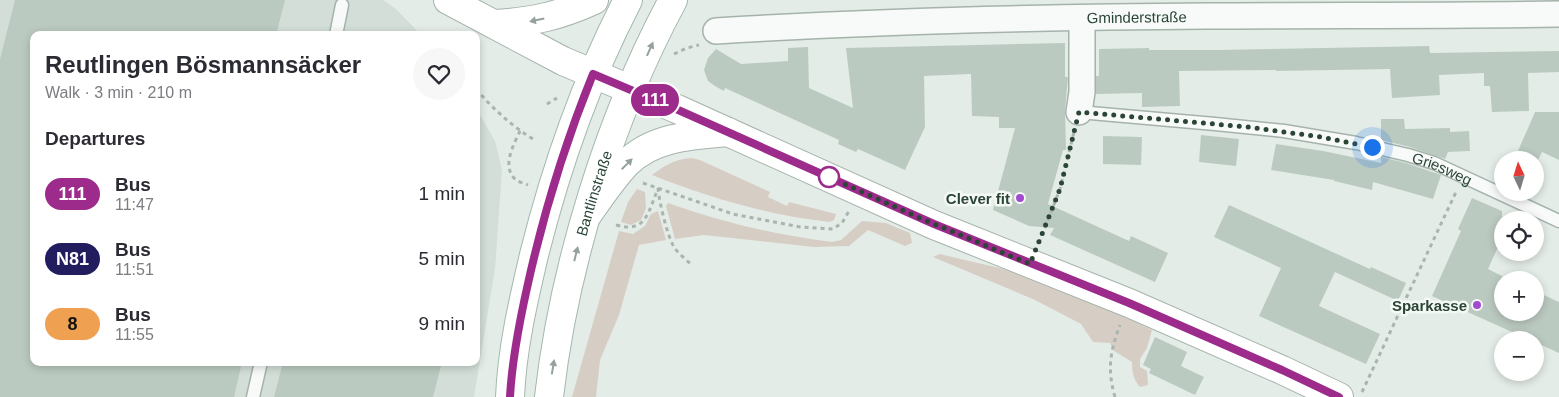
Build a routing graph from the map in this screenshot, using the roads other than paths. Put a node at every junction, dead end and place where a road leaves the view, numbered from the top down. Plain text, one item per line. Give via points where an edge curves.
1 (448, 0) edge
2 (594, 0) edge
3 (628, 0) edge
4 (673, 0) edge
5 (342, 5) dead end
6 (1526, 7) edge
7 (1206, 8) edge
8 (1559, 14) edge
9 (1082, 18) junction
10 (494, 24) junction
11 (337, 31) edge
12 (716, 31) dead end
13 (593, 74) junction
14 (631, 90) junction
15 (1079, 112) joint
16 (729, 132) junction
17 (586, 216) junction
18 (1559, 221) edge
19 (260, 366) edge
20 (253, 397) edge
21 (510, 397) edge
22 (549, 397) edge
23 (1339, 397) edge

1 - 10 main road
2 -> 10 main road via 540,20
3 - 13 main road
14 -> 4 main road, Bantlinstraße
5 - 11 lane
6 - 7 street, Gminderstraße via 1367,17
6 - 8 street, Gminderstraße
7 - 9 street, Gminderstraße
9 - 12 street, Gminderstraße via 896,22
9 - 15 street
10 - 13 main road
13 - 14 main road
13 - 21 main road via 564,151 542,226 520,319
14 - 16 main road
14 - 17 main road, Bantlinstraße
15 - 18 lane, Griesweg via 1321,137 1408,155
17 -> 16 main road via 626,164 647,149 680,137
16 - 23 main road via 1030,264 1129,303
22 -> 17 main road, Bantlinstraße via 566,293
19 - 20 lane

